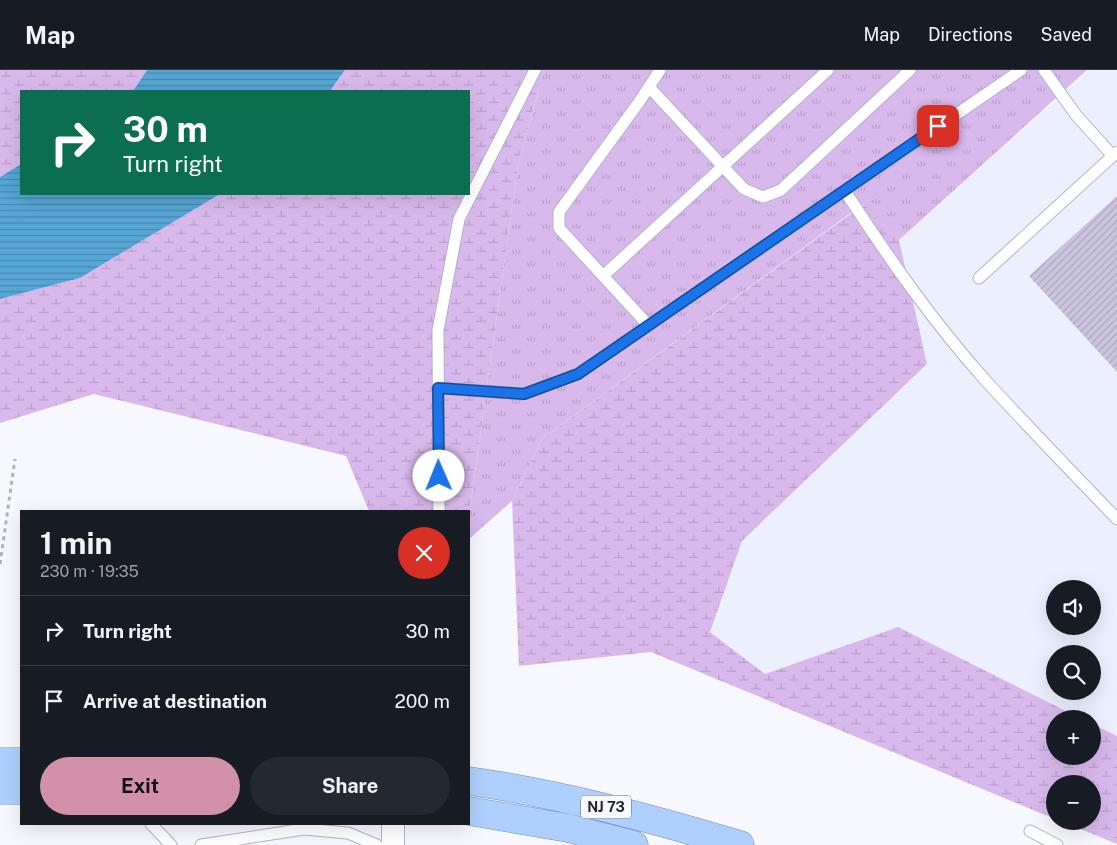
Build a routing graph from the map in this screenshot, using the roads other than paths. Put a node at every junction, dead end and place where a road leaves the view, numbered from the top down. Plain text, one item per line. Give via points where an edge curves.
1 (536, 70) edge
2 (660, 70) edge
3 (828, 70) edge
4 (910, 70) edge
5 (1021, 70) edge
6 (1044, 70) edge
7 (649, 87) junction
8 (1115, 154) edge
9 (723, 166) junction
10 (845, 191) junction
11 (604, 276) junction
12 (979, 278) dead end
13 (649, 326) junction
14 (438, 388) junction
15 (439, 510) edge
16 (1117, 519) edge
17 (0, 762) edge
18 (20, 762) edge
19 (470, 781) edge
20 (0, 790) edge
21 (20, 790) edge
22 (470, 810) edge
23 (152, 825) edge
24 (393, 825) edge
25 (318, 827) edge
26 (1030, 831) dead end
27 (171, 845) edge
28 (202, 845) edge
29 (377, 845) edge
30 (393, 845) edge
31 (634, 845) edge
32 (740, 845) edge
33 (1058, 845) edge

1 - 14 lane via 459,219 438,330
2 - 7 lane
3 - 9 lane
4 - 9 lane via 781,190 763,197 744,189
5 - 10 lane
6 - 8 lane via 1076,116
7 - 9 lane
7 - 11 lane via 559,212 560,228
8 - 12 lane
9 - 11 lane
10 - 13 lane
10 - 16 lane via 881,246 985,380
11 - 13 lane
13 - 14 lane via 578,374 524,394
14 - 15 lane
17 - 18 highway
19 - 32 highway, NJ 73 via 591,804
20 - 21 highway
22 - 31 highway, NJ 73 via 568,828
23 - 27 lane
24 - 30 street
25 - 28 lane
25 - 29 lane via 348,833
26 - 33 lane

